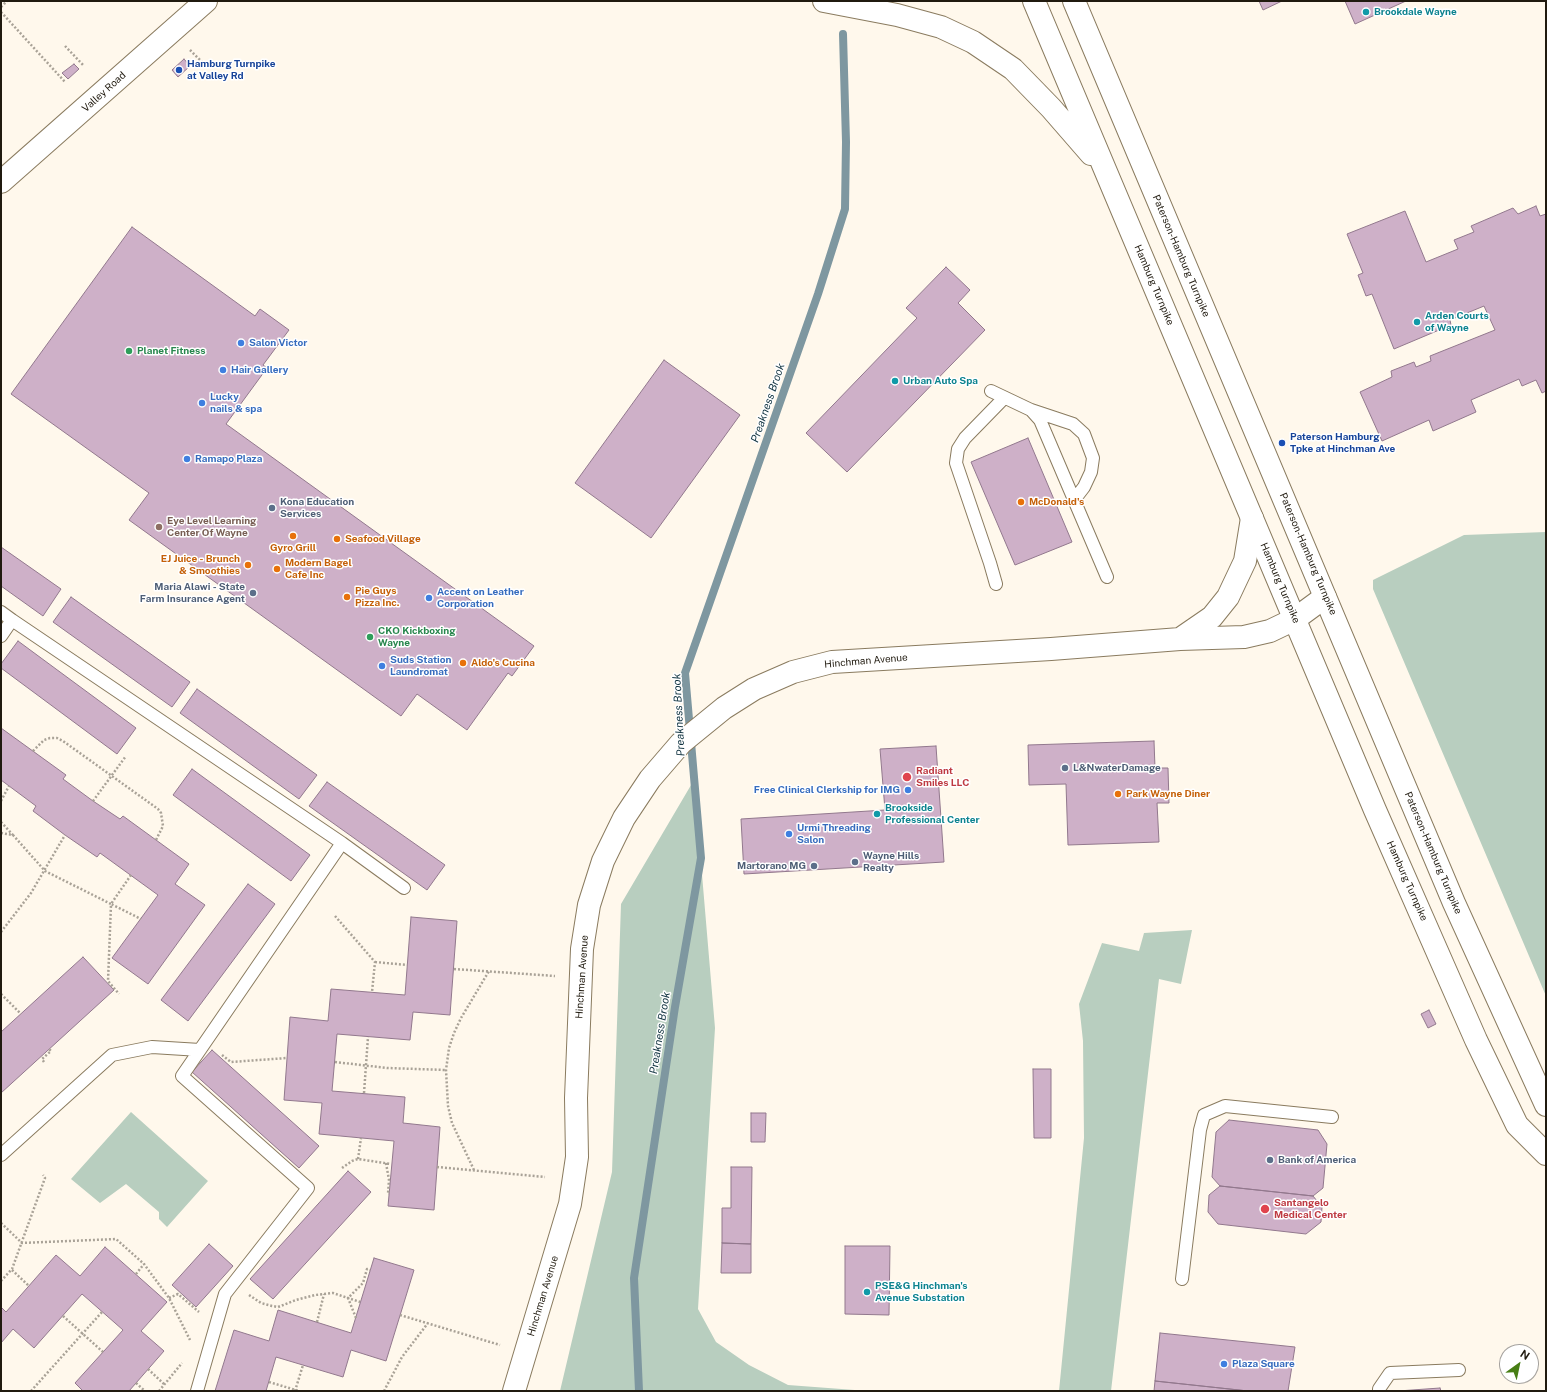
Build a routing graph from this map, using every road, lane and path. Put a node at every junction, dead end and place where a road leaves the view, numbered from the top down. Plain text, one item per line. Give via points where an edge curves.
1 (8, 1) edge
2 (206, 1) edge
3 (824, 1) edge
4 (1034, 1) edge
5 (1074, 1) edge
6 (1, 7) edge
7 (1, 12) edge
8 (66, 46) dead end
9 (188, 47) dead end
10 (205, 65) dead end
11 (84, 66) dead end
12 (65, 82) dead end
13 (1105, 170) junction
14 (1, 182) edge
15 (991, 391) dead end
16 (1004, 398) junction
17 (1031, 410) junction
18 (1074, 500) junction
19 (1252, 518) junction
20 (1107, 577) dead end
21 (996, 584) dead end
22 (1325, 597) junction
23 (1, 612) edge
24 (1295, 619) junction
25 (12, 620) junction
26 (1, 636) edge
27 (1180, 639) junction
28 (33, 751) dead end
29 (126, 756) dead end
30 (112, 776) junction
31 (9, 786) dead end
32 (93, 800) dead end
33 (1, 801) edge
34 (1, 822) edge
35 (1, 833) edge
36 (13, 835) junction
37 (65, 835) dead end
38 (156, 840) dead end
39 (342, 843) junction
40 (45, 871) junction
41 (131, 875) dead end
42 (404, 888) dead end
43 (111, 904) junction
44 (335, 916) dead end
45 (140, 919) dead end
46 (1, 932) edge
47 (375, 962) junction
48 (407, 965) dead end
49 (454, 969) dead end
50 (489, 971) junction
51 (555, 976) dead end
52 (372, 992) dead end
53 (1, 994) edge
54 (119, 994) dead end
55 (21, 1014) dead end
56 (368, 1037) dead end
57 (49, 1049) dead end
58 (200, 1050) junction
59 (220, 1053) dead end
60 (287, 1058) dead end
61 (44, 1062) dead end
62 (335, 1062) dead end
63 (366, 1066) junction
64 (446, 1070) junction
65 (364, 1094) dead end
66 (1546, 1105) edge
67 (1332, 1117) dead end
68 (361, 1138) dead end
69 (1546, 1154) edge
70 (1, 1155) edge
71 (358, 1159) junction
72 (386, 1163) junction
73 (392, 1164) dead end
74 (438, 1167) dead end
75 (342, 1168) dead end
76 (474, 1170) junction
77 (43, 1174) dead end
78 (545, 1177) dead end
79 (389, 1194) dead end
80 (1, 1223) edge
81 (22, 1243) junction
82 (144, 1264) junction
83 (12, 1269) junction
84 (370, 1270) dead end
85 (136, 1274) dead end
86 (1182, 1279) dead end
87 (1, 1281) edge
88 (29, 1286) dead end
89 (247, 1294) dead end
90 (324, 1294) junction
91 (169, 1298) junction
92 (348, 1298) junction
93 (360, 1302) dead end
94 (102, 1312) dead end
95 (400, 1314) dead end
96 (63, 1316) dead end
97 (203, 1316) dead end
98 (356, 1318) dead end
99 (317, 1322) dead end
100 (428, 1323) junction
101 (83, 1334) junction
102 (191, 1342) dead end
103 (500, 1345) dead end
104 (103, 1352) dead end
105 (185, 1361) dead end
106 (303, 1365) dead end
107 (148, 1370) dead end
108 (1459, 1370) dead end
109 (268, 1382) dead end
110 (136, 1383) dead end
111 (165, 1384) junction
112 (295, 1390) edge
113 (31, 1391) edge
114 (145, 1391) edge
115 (159, 1391) edge
116 (197, 1391) edge
117 (299, 1391) edge
118 (384, 1391) edge
119 (514, 1391) edge
120 (1379, 1391) edge

1 - 6 path
2 - 14 main road, Valley Road
3 - 13 main road via 897,15 942,27 973,42 1013,69
4 - 13 main road, Hamburg Turnpike
5 - 22 main road, Paterson-Hamburg Turnpike
7 - 12 path
8 - 11 path
9 - 10 path
13 - 19 main road, Hamburg Turnpike
15 - 16 lane
16 - 17 lane
16 - 21 lane via 966,438 958,449 956,464
17 - 18 lane via 1040,420
17 - 18 lane via 1073,424 1084,434 1093,458 1091,472
18 - 20 lane
19 - 24 main road, Hamburg Turnpike
19 - 27 main road via 1246,561 1228,597 1212,617
22 - 24 main road, Hinchman Avenue
22 - 66 main road, Paterson-Hamburg Turnpike via 1454,903
23 - 25 lane
24 - 27 main road, Hinchman Avenue via 1270,631 1244,637
24 - 69 main road, Hamburg Turnpike via 1375,810 1485,1060 1517,1125
25 - 26 lane
25 - 39 lane
27 - 119 main road, Hinchman Avenue via 832,662 793,672 754,689 724,708 683,742 650,779 624,818 603,861 589,905 582,949 576,1098 577,1157 570,1204
28 - 30 path via 44,740 57,738
29 - 30 path
30 - 32 path
30 - 38 path via 161,813 163,826
31 - 33 path
34 - 36 path
35 - 36 path
36 - 40 path
37 - 40 path
39 - 42 lane
39 - 58 lane
40 - 43 path
40 - 46 path
41 - 43 path
43 - 45 path
43 - 54 path via 108,981
44 - 47 path
47 - 48 path
47 - 52 path
49 - 50 path
50 - 51 path
50 - 64 path via 454,1033
53 - 55 path
56 - 63 path
57 - 61 path via 51,1051 42,1059
58 - 70 lane via 152,1047 112,1055
58 - 116 lane via 182,1076 308,1188 225,1294
59 - 60 path via 231,1062
62 - 63 path
63 - 64 path
63 - 65 path
64 - 76 path via 446,1092 452,1123
67 - 86 lane via 1225,1106 1204,1115
68 - 71 path
71 - 72 path
71 - 75 path
72 - 73 path
72 - 79 path
74 - 76 path
76 - 78 path
77 - 81 path via 45,1178
80 - 81 path
81 - 82 path via 116,1239
81 - 83 path
82 - 85 path
82 - 91 path
83 - 87 path
83 - 88 path
84 - 92 path via 367,1269 363,1283
89 - 90 path via 261,1303 278,1306
90 - 92 path via 334,1293
90 - 99 path
91 - 97 path via 178,1294
91 - 102 path
92 - 93 path
92 - 98 path
94 - 101 path
95 - 100 path
96 - 101 path
100 - 103 path
100 - 118 path via 402,1357
101 - 104 path
101 - 113 path
105 - 111 path
106 - 112 path
107 - 111 path
108 - 120 lane via 1390,1374
109 - 112 path
110 - 114 path
111 - 115 path
112 - 117 path

